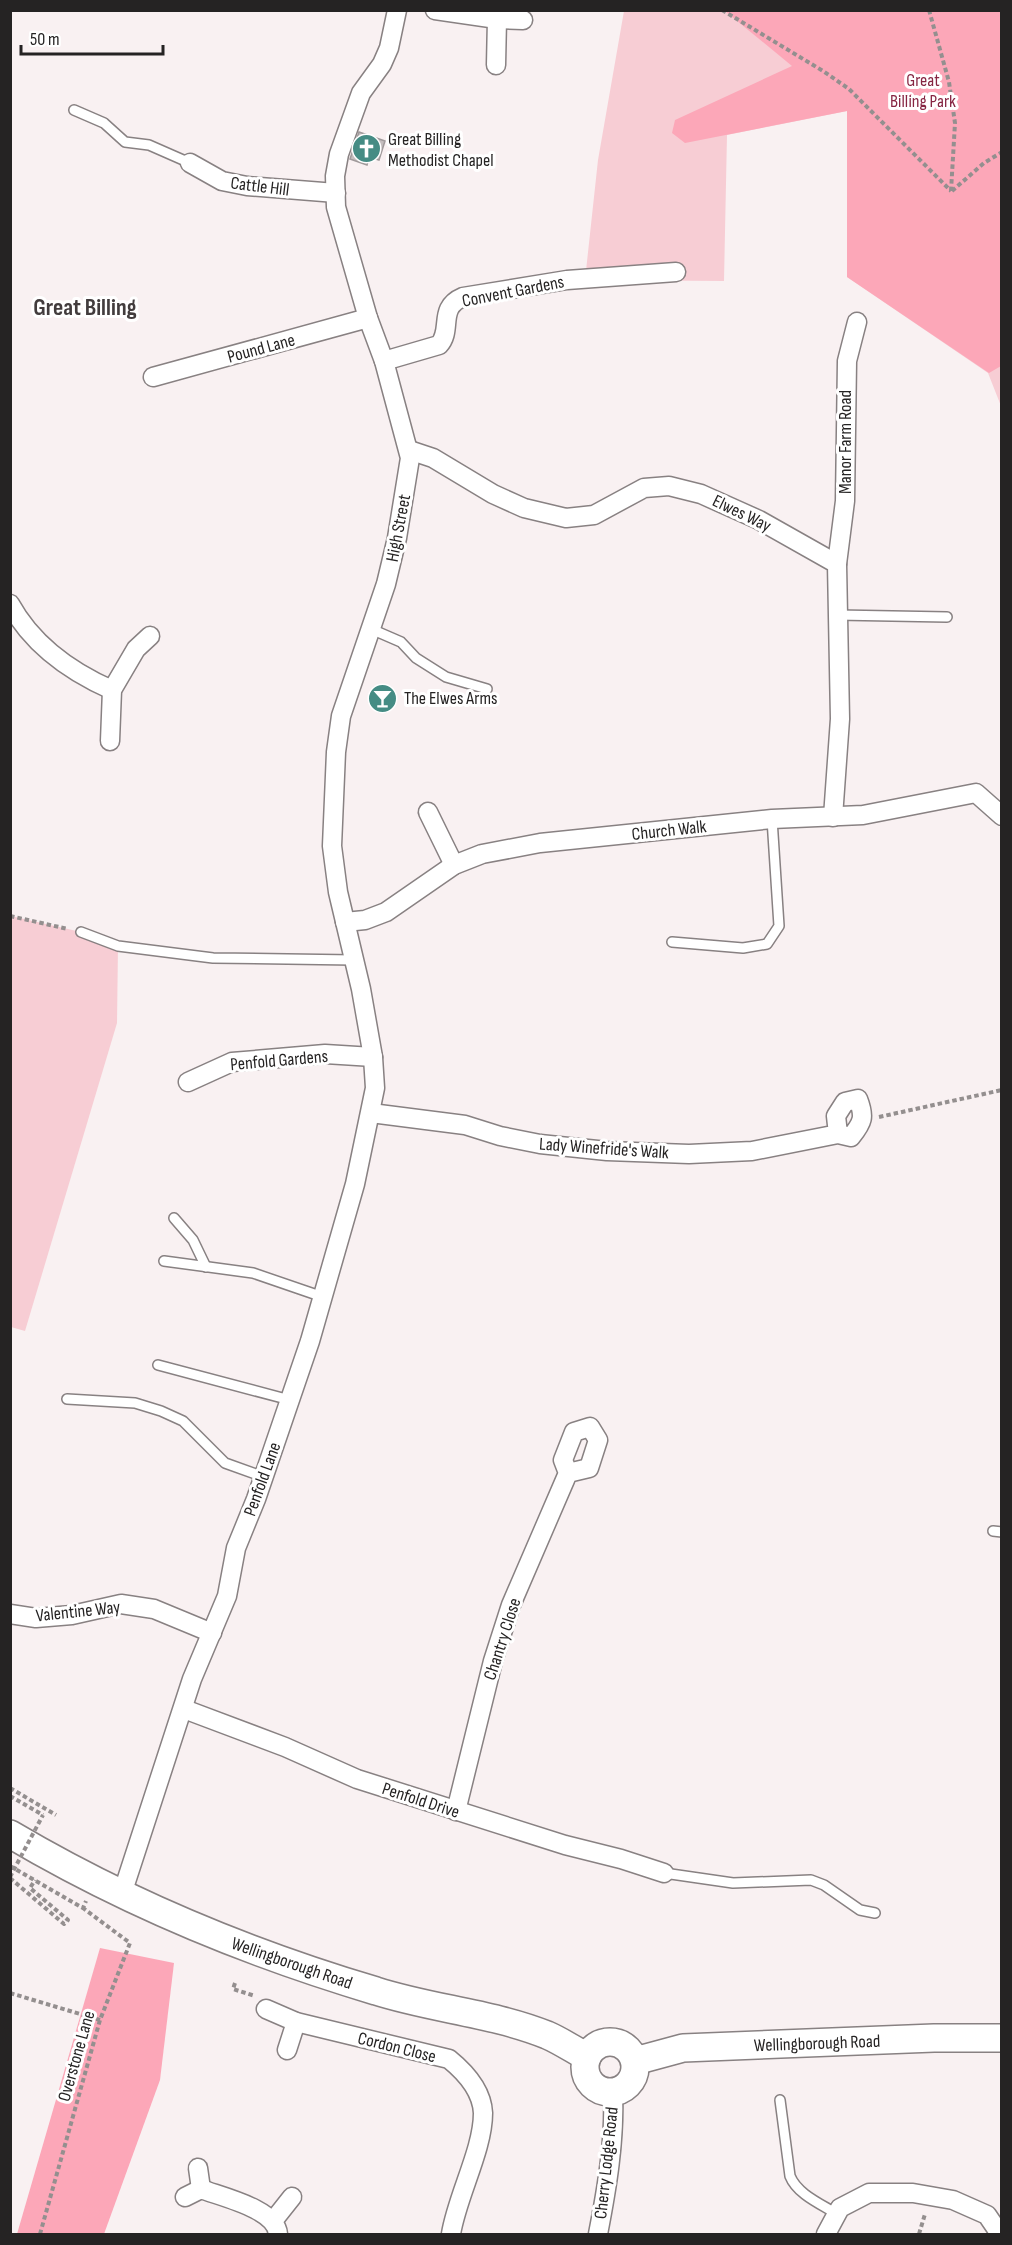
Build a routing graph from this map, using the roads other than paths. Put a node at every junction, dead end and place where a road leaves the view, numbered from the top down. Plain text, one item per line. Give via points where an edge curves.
1 (397, 10) edge
2 (435, 10) edge
3 (497, 19) junction
4 (523, 20) dead end
5 (496, 65) dead end
6 (74, 110) dead end
7 (190, 163) joint
8 (336, 193) junction
9 (676, 272) dead end
10 (368, 318) junction
11 (857, 322) dead end
12 (384, 361) junction
13 (153, 377) dead end
14 (409, 450) junction
15 (837, 564) junction
16 (10, 604) edge
17 (837, 615) junction
18 (947, 617) dead end
19 (371, 629) junction
20 (150, 636) dead end
21 (487, 689) dead end
22 (112, 690) junction
23 (110, 741) dead end
24 (428, 812) dead end
25 (1002, 816) edge
26 (833, 817) junction
27 (772, 819) junction
28 (454, 865) junction
29 (345, 922) junction
30 (81, 932) road end
31 (672, 942) dead end
32 (354, 960) junction
33 (373, 1057) junction
34 (188, 1082) dead end
35 (371, 1113) junction
36 (838, 1134) junction
37 (174, 1218) dead end
38 (164, 1261) dead end
39 (206, 1267) junction
40 (323, 1297) junction
41 (158, 1365) dead end
42 (67, 1399) dead end
43 (290, 1400) junction
44 (568, 1473) dead end
45 (264, 1476) junction
46 (10, 1614) edge
47 (212, 1633) junction
48 (184, 1709) junction
49 (456, 1811) junction
50 (10, 1834) edge
51 (664, 1873) joint
52 (122, 1894) junction
53 (875, 1913) dead end
54 (266, 2009) road end
55 (296, 2022) junction
56 (1002, 2038) edge
57 (287, 2049) dead end
58 (587, 2057) junction
59 (635, 2061) junction
60 (613, 2092) junction
61 (780, 2100) dead end
62 (198, 2168) dead end
63 (292, 2197) dead end
64 (837, 2214) junction
65 (276, 2228) edge
66 (451, 2235) edge
67 (598, 2235) edge
68 (826, 2235) edge
69 (1000, 2235) edge

1 - 8 street, High Street via 389,48 362,93 339,154
2 - 3 street
3 - 4 street
3 - 5 street
6 - 7 lane via 104,123 125,142 149,145
7 - 8 street, Cattle Hill via 222,181
8 - 10 street, High Street via 336,207
9 - 12 street, Convent Gardens via 567,280 462,297 448,310 445,336 439,345
10 - 12 street, High Street
10 - 13 street, Pound Lane
11 - 15 street, Manor Farm Road via 846,361 845,501
12 - 14 street, High Street
14 - 15 street, Elwes Way via 433,458 524,508 566,518 594,515 644,488 669,486 701,494 759,520
14 - 19 street, High Street via 397,537
15 - 17 street
16 - 22 street via 56,657
17 - 18 lane
17 - 26 street via 840,719
19 - 21 lane via 401,642 416,658 446,677
19 - 29 street, High Street via 341,716 336,752 332,846
20 - 22 street via 136,649
22 - 23 street
24 - 28 street
25 - 26 street, Church Walk via 976,793
26 - 27 street, Church Walk
27 - 28 street, Church Walk via 540,843 482,854
27 - 31 lane via 778,926 766,944 743,948
28 - 29 street, Church Walk via 386,912
29 - 32 street, High Street
30 - 32 lane via 118,946 213,958
32 - 33 street, High Street
33 - 34 street, Penfold Gardens via 325,1054 232,1062
33 - 35 street, Penfold Lane via 375,1088
35 - 36 street, Lady Winefride's Walk via 465,1125 540,1144 607,1151 689,1154 752,1150
35 - 40 street, Penfold Lane
36 - 36 street, Lady Winefride's Walk via 836,1116 845,1102 858,1099 864,1113 860,1126 851,1137
37 - 39 lane via 193,1240
38 - 39 lane
39 - 40 lane via 253,1273
40 - 43 street, Penfold Lane
41 - 43 lane
42 - 45 lane via 135,1403 161,1411 183,1421 225,1463
43 - 45 street, Penfold Lane
44 - 49 street, Chantry Close via 507,1617
45 - 47 street, Penfold Lane via 236,1548 227,1596
46 - 47 street, Valentine Way via 36,1618 72,1615 121,1604 154,1609
47 - 48 street, Penfold Lane
48 - 49 street, Penfold Drive via 357,1779
48 - 52 street, Penfold Lane
49 - 51 street, Penfold Drive
50 - 52 main road, Wellingborough Road
51 - 53 lane via 733,1883 810,1880 860,1910
52 - 58 main road, Wellingborough Road via 271,1958 398,1998 492,2018 548,2035
54 - 55 street, Cordon Close
55 - 57 street
55 - 66 street, Cordon Close via 449,2060 464,2071 483,2112
56 - 59 main road, Wellingborough Road via 683,2048
58 - 59 main road via 592,2049 608,2041 631,2052
58 - 60 main road via 586,2074 590,2082 604,2092
59 - 60 main road via 633,2078
60 - 67 street, Cherry Lodge Road via 606,2190
61 - 64 lane via 792,2184
62 - 65 street via 194,2193 267,2215
63 - 65 street
64 - 68 street
64 - 69 street via 840,2208 868,2193 913,2193 972,2207 987,2215

